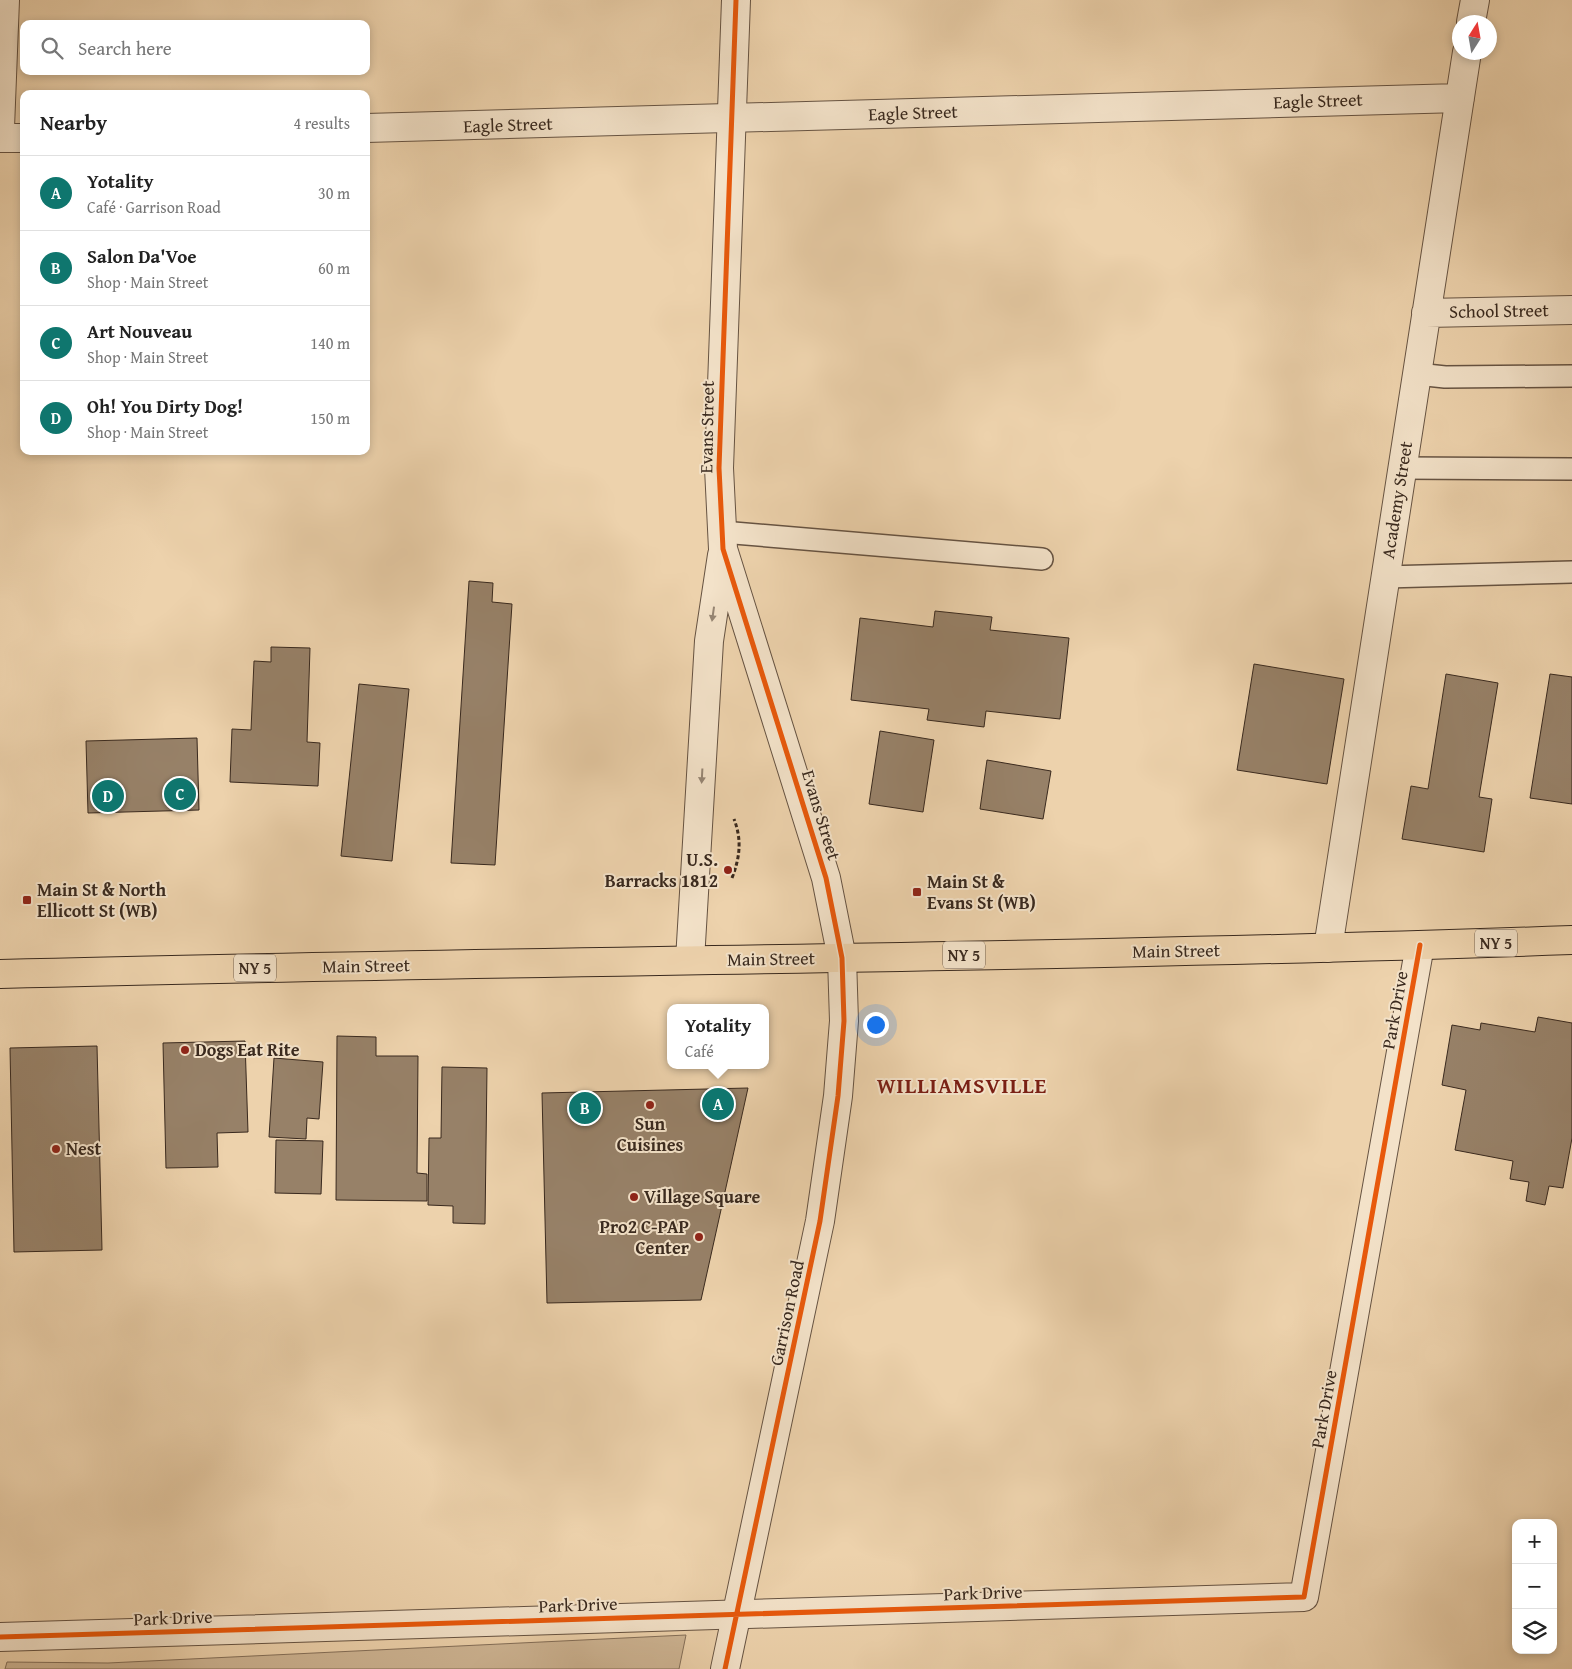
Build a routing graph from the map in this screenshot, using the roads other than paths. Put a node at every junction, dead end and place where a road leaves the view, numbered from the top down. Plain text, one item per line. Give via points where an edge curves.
1 (5, 0) edge
2 (736, 0) edge
3 (1475, 0) edge
4 (1472, 15) edge
5 (1466, 60) edge
6 (1460, 98) junction
7 (731, 118) junction
8 (0, 128) edge
9 (370, 128) edge
10 (0, 138) edge
11 (20, 138) edge
12 (1572, 310) edge
13 (1426, 313) junction
14 (1417, 374) junction
15 (1572, 376) edge
16 (1402, 468) junction
17 (1572, 469) edge
18 (722, 541) junction
19 (1042, 559) dead end
20 (1572, 572) edge
21 (1385, 577) junction
22 (1572, 940) edge
23 (1420, 945) junction
24 (1328, 948) junction
25 (842, 958) junction
26 (690, 960) junction
27 (0, 974) edge
28 (737, 1613) junction
29 (0, 1637) edge
30 (725, 1669) edge

1 - 8 street
2 - 7 street, Evans Street
3 - 4 street
5 - 6 street, Academy Street
6 - 7 street, Eagle Street
6 - 13 street, Academy Street
7 - 9 street, Eagle Street
7 - 18 street, Evans Street via 719,468
10 - 11 street
12 - 13 street, School Street
13 - 14 street, Academy Street
14 - 15 lane via 1445,377
14 - 16 street, Academy Street
16 - 17 lane
16 - 21 street, Academy Street
18 - 19 lane
18 - 25 street, Evans Street via 826,878
18 -> 26 street via 709,641
20 - 21 lane
21 - 24 street, Academy Street
22 - 23 main road, Main Street / NY 5
23 - 24 main road, Main Street / NY 5
23 - 28 street, Park Drive via 1304,1597
24 - 25 main road, Main Street / NY 5
25 - 26 main road, Main Street / NY 5
25 - 28 street, Garrison Road via 844,1021 838,1096 823,1202
26 - 27 main road, Main Street / NY 5
28 - 29 street, Park Drive
28 - 30 street, Garrison Road

